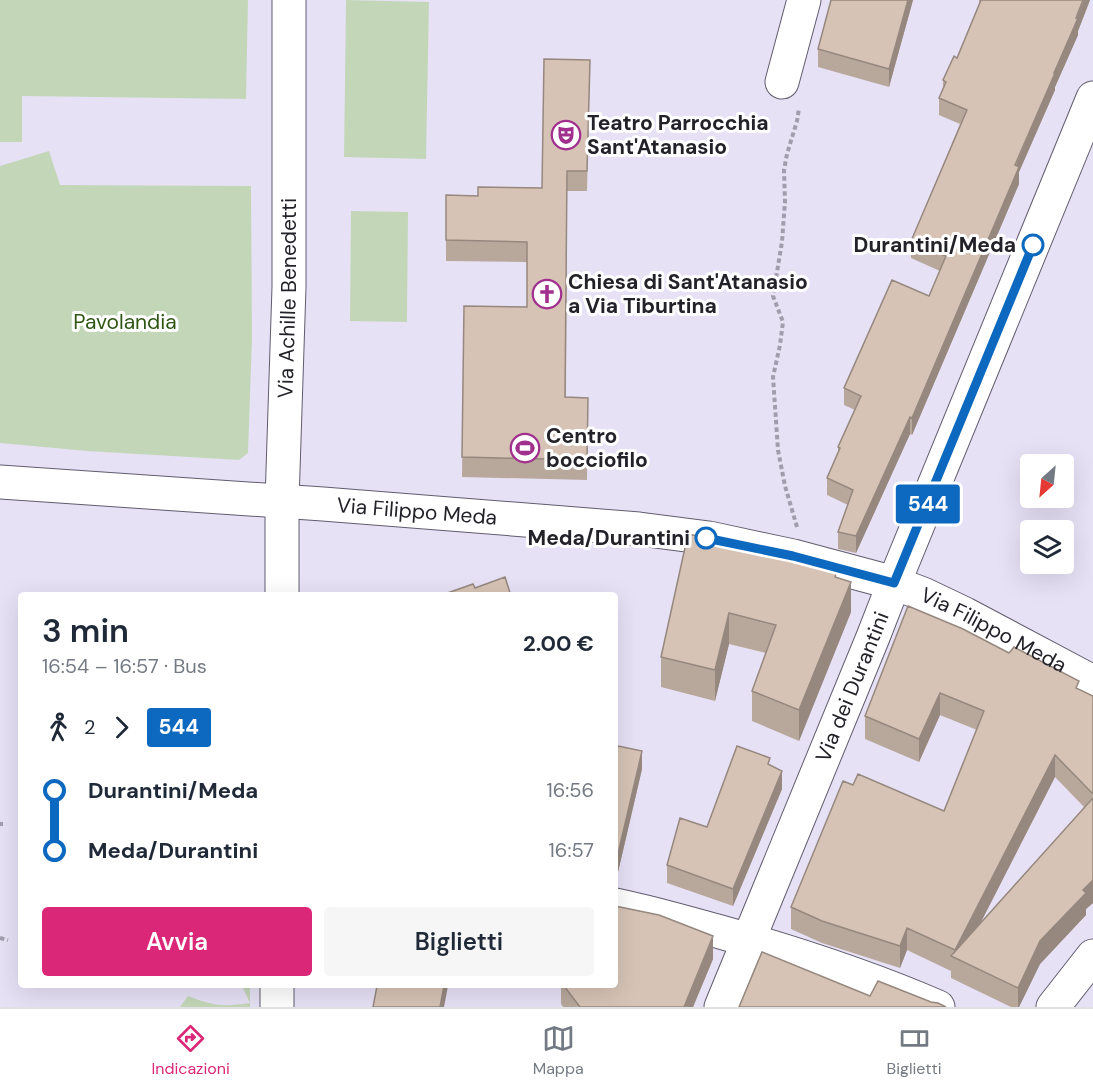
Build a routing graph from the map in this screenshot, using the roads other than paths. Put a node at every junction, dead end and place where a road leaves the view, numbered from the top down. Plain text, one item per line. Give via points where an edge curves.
1 (289, 0) edge
2 (804, 0) edge
3 (782, 82) road end
4 (1093, 98) edge
5 (0, 482) edge
6 (282, 501) junction
7 (894, 583) junction
8 (282, 592) edge
9 (1093, 682) edge
10 (618, 906) edge
11 (748, 940) junction
12 (1093, 956) edge
13 (277, 988) edge
14 (277, 1007) edge
15 (721, 1007) edge
16 (938, 1007) edge
17 (1053, 1007) edge

1 - 6 street, Via Achille Benedetti via 289,287
2 - 3 street
4 - 7 street, Via dei Durantini
5 - 6 street, Via Filippo Meda
6 - 7 street, Via Filippo Meda via 606,526 709,538
6 - 8 street, Via Achille Benedetti
7 - 9 street, Via Filippo Meda via 964,614
7 - 11 street, Via dei Durantini
10 - 11 street
11 - 15 street, Via dei Durantini
11 - 16 street via 857,975
12 - 17 street
13 - 14 street

